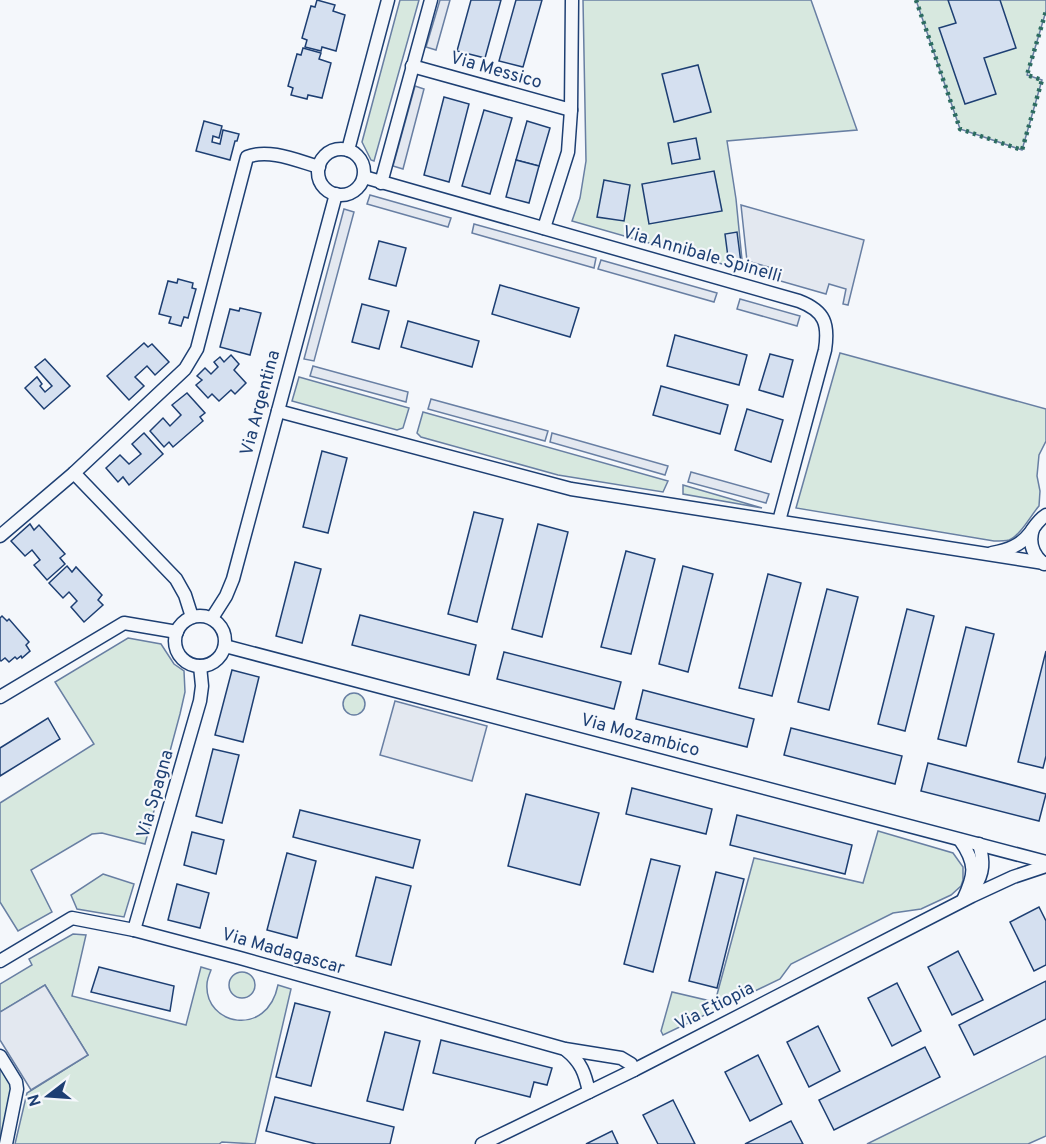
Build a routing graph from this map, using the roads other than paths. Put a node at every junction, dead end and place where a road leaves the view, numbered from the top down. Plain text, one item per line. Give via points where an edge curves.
1 (388, 0) edge
2 (431, 0) edge
3 (572, 0) edge
4 (412, 66) junction
5 (571, 110) junction
6 (348, 150) junction
7 (319, 167) junction
8 (364, 177) junction
9 (381, 183) junction
10 (336, 194) junction
11 (544, 228) junction
12 (278, 411) junction
13 (74, 473) junction
14 (1041, 518) edge
15 (779, 521) junction
16 (0, 536) edge
17 (988, 554) junction
18 (1045, 564) edge
19 (192, 617) junction
20 (212, 618) junction
21 (177, 632) junction
22 (225, 646) junction
23 (200, 666) junction
24 (0, 697) edge
25 (960, 840) junction
26 (979, 844) junction
27 (1046, 864) edge
28 (963, 900) junction
29 (134, 930) junction
30 (0, 961) edge
31 (565, 1049) junction
32 (0, 1056) edge
33 (634, 1070) junction
34 (589, 1092) junction
35 (6, 1144) edge
36 (482, 1144) edge

1 - 6 street
2 - 4 street
3 - 5 street, Via Messico
4 - 5 street, Via Messico
4 - 9 street
5 - 11 street, Via Messico via 568,152
6 - 7 street via 330,152
6 - 8 street via 359,157
7 - 10 street via 322,184
7 - 13 street via 272,155 255,153 247,157 193,358
8 - 9 street, Via Annibale Spinelli
8 - 10 street via 350,193
9 - 11 street, Via Annibale Spinelli
10 - 12 street, Via Argentina
11 - 15 street, Via Annibale Spinelli via 799,301 820,313 827,335 825,350
12 - 15 street via 571,489
12 - 20 street, Via Argentina via 233,579
13 - 16 street
13 - 19 street via 176,579
14 - 17 street via 1013,548
14 - 18 street via 1031,544
15 - 17 street
17 - 18 street
19 - 20 street
19 - 21 street
20 - 22 street via 223,630
21 - 23 street via 175,640 180,655
21 - 24 street via 124,623
22 - 23 street via 219,658
22 - 25 street, Via Mozambico
23 - 29 street, Via Spagna via 200,701
25 - 26 street, Via Mozambico
25 - 28 street via 973,864
26 - 27 street, Via Mozambico
26 - 28 street, Via Etiopia via 984,864 980,879
27 - 28 street, Via Etiopia
28 - 33 street, Via Etiopia
29 - 30 street, Via Madagascar via 72,918
29 - 31 street, Via Madagascar
31 - 33 street, Via Madagascar via 621,1058
31 - 34 street via 584,1069
32 - 35 street via 17,1089
33 - 34 street, Via Etiopia
34 - 36 street, Via Etiopia

